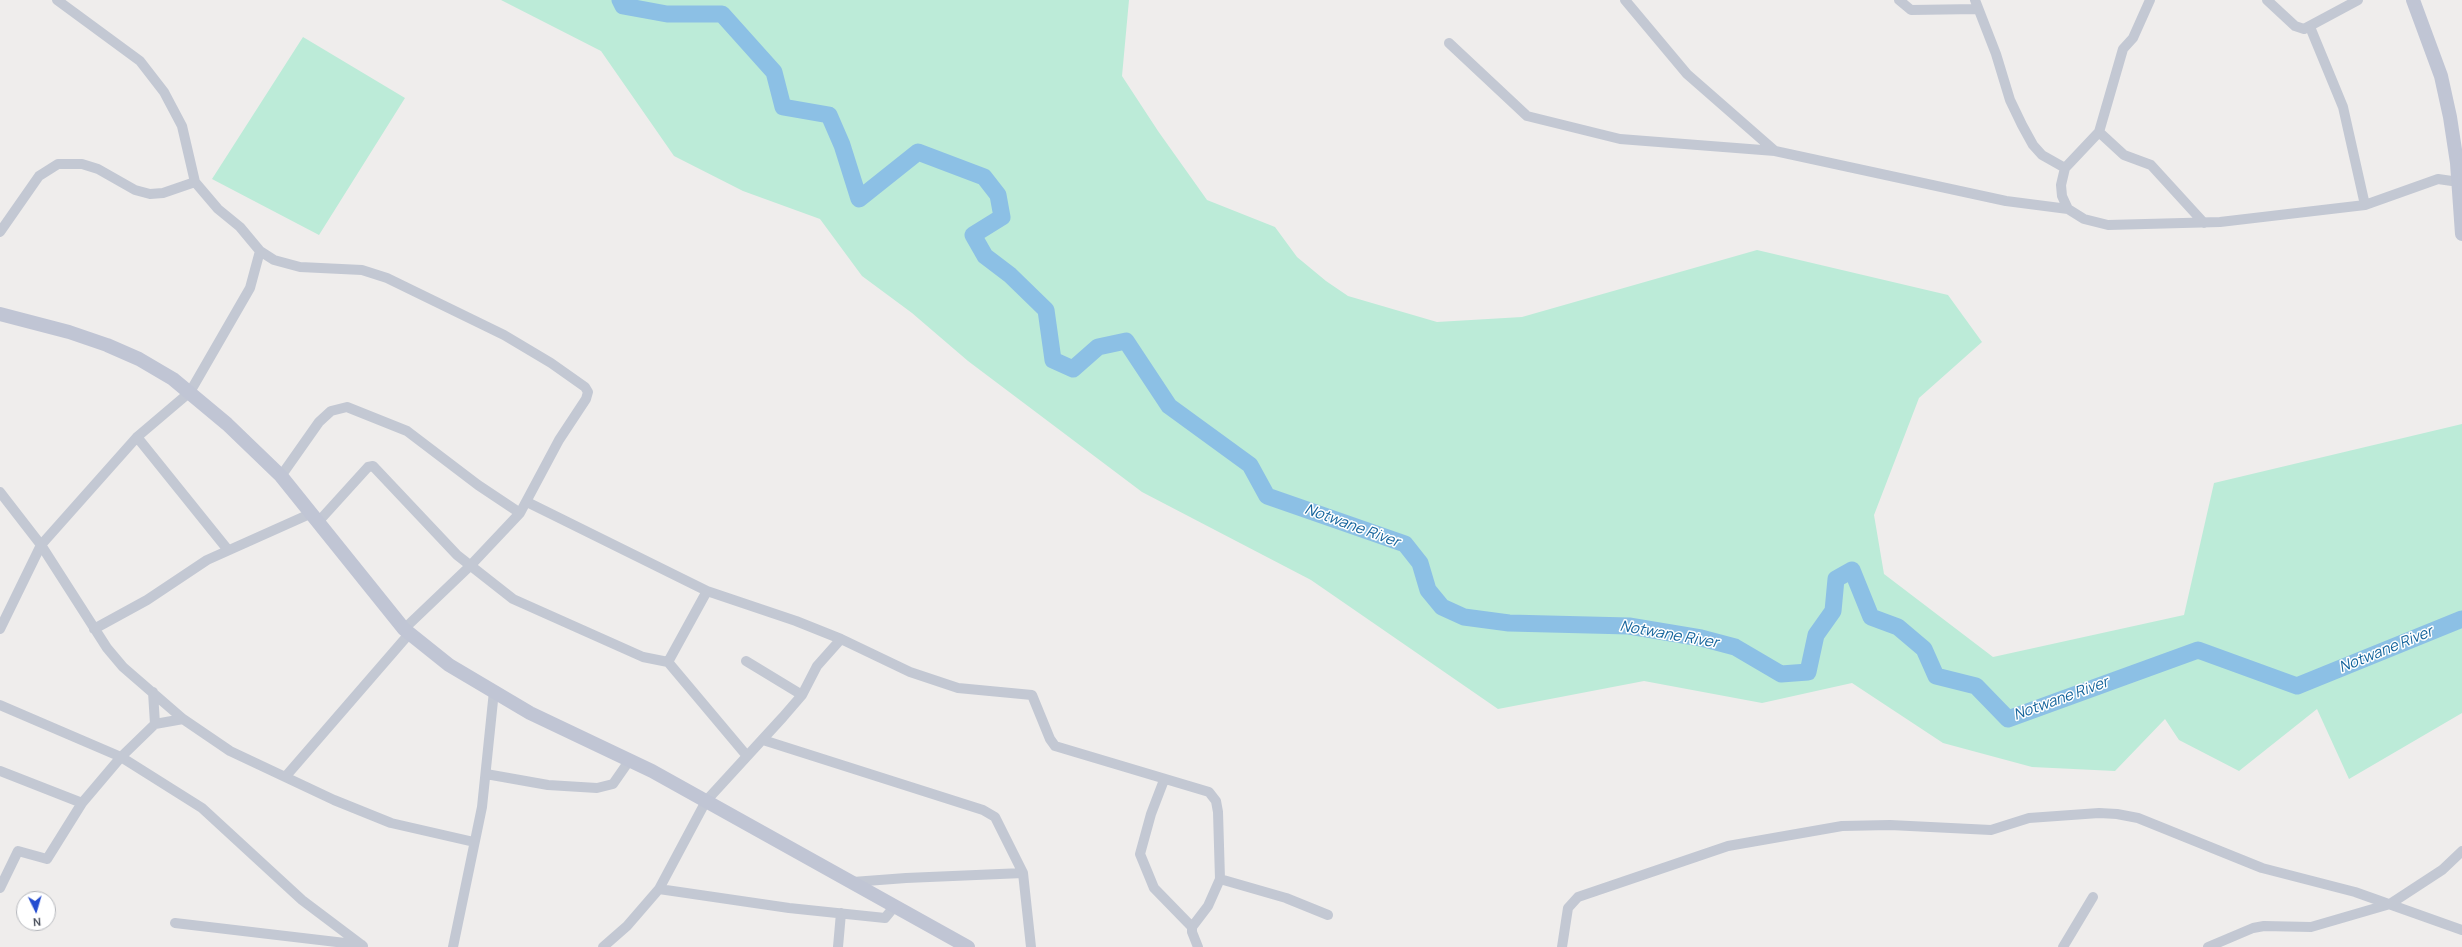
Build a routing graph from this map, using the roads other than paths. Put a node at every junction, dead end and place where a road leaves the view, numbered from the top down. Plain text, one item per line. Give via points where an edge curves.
1 (57, 0) edge
2 (1625, 0) edge
3 (1899, 0) edge
4 (2150, 0) edge
5 (2267, 0) edge
6 (2358, 0) edge
7 (2413, 0) edge
8 (1976, 4) edge
9 (2310, 27) junction
10 (1449, 43) dead end
11 (2099, 132) junction
12 (1775, 151) junction
13 (2460, 163) edge
14 (2065, 168) junction
15 (195, 182) junction
16 (2459, 182) junction
17 (2365, 205) junction
18 (2068, 209) junction
19 (2204, 223) junction
20 (0, 232) edge
21 (2462, 234) edge
22 (260, 251) junction
23 (0, 314) edge
24 (190, 392) junction
25 (137, 436) junction
26 (281, 476) junction
27 (0, 492) edge
28 (527, 502) junction
29 (520, 512) junction
30 (316, 517) junction
31 (41, 545) junction
32 (228, 550) junction
33 (470, 566) junction
34 (707, 591) junction
35 (0, 629) edge
36 (94, 629) junction
37 (407, 632) junction
38 (841, 639) junction
39 (746, 661) dead end
40 (668, 662) junction
41 (494, 691) junction
42 (153, 692) junction
43 (802, 695) junction
44 (0, 705) edge
45 (183, 718) junction
46 (155, 724) junction
47 (763, 740) junction
48 (747, 756) junction
49 (121, 757) junction
50 (629, 760) junction
51 (0, 771) edge
52 (486, 774) junction
53 (286, 776) junction
54 (1164, 780) junction
55 (706, 801) junction
56 (82, 803) junction
57 (474, 842) junction
58 (2462, 851) edge
59 (1023, 874) junction
60 (1220, 879) junction
61 (853, 882) junction
62 (0, 888) edge
63 (659, 889) junction
64 (2093, 897) dead end
65 (2390, 904) junction
66 (894, 907) junction
67 (841, 913) junction
68 (1328, 915) dead end
69 (175, 923) dead end
70 (1192, 927) junction
71 (2462, 930) edge
72 (366, 946) edge
73 (453, 947) edge
74 (603, 947) edge
75 (838, 947) edge
76 (968, 947) edge
77 (1031, 947) edge
78 (1198, 947) edge
79 (1562, 947) edge
80 (2063, 947) edge
81 (2208, 947) edge

1 - 15 street via 140,61 164,92 182,126
2 - 12 street via 1686,74
3 - 8 street via 1910,10
4 - 11 street via 2133,38 2123,48
5 - 9 street via 2300,29
6 - 9 street
7 - 13 street via 2441,76
8 - 14 street via 1996,54 2010,100 2022,125 2042,155
9 - 17 street via 2345,115
10 - 12 street via 1527,116 1620,139
11 - 14 street
11 - 19 street via 2124,156 2151,165
12 - 18 street via 2006,201
13 - 16 street
14 - 18 street via 2061,185 2062,196
15 - 20 street via 163,193 150,194 135,190 98,168 82,164 58,164 39,176
15 - 22 street
16 - 17 street via 2438,180
16 - 21 street
17 - 19 street
18 - 19 street via 2084,219 2108,225
22 - 24 street via 250,288
22 - 28 street via 274,260 300,267 362,270 387,278 504,335 585,387 588,392 586,399 559,440
23 - 24 street via 107,345 173,378
24 - 25 street
24 - 26 street
25 - 31 street
25 - 32 street
26 - 29 street via 319,422 331,410 348,407 407,431 478,485
26 - 30 street
27 - 31 street
28 - 29 street
28 - 34 street
29 - 33 street
30 - 32 street
30 - 33 street via 368,467 373,466
30 - 37 street
31 - 35 street
31 - 36 street
32 - 36 street via 207,560 146,600
33 - 37 street
33 - 40 street via 513,599 643,656
34 - 38 street
34 - 40 street
36 - 42 street via 106,648
37 - 41 street via 449,665
37 - 53 street
38 - 43 street via 817,666
38 - 54 street via 910,672 958,688 1032,695 1050,740 1055,746
39 - 43 street
40 - 48 street
41 - 50 street via 530,713
41 - 52 street
42 - 45 street
42 - 46 street
43 - 47 street
44 - 49 street
45 - 46 street
45 - 53 street via 230,751
46 - 49 street
47 - 48 street
47 - 59 street via 989,813 1001,827
48 - 55 street
49 - 56 street
49 - 72 street via 202,808 302,900
50 - 52 street via 613,784 598,788 548,785
50 - 55 street
51 - 56 street
52 - 57 street
53 - 57 street via 334,800 391,822
54 - 60 street via 1213,795 1218,812
54 - 70 street via 1140,854 1154,888
55 - 61 street
55 - 63 street
56 - 62 street via 47,859 18,851
57 - 73 street
58 - 65 street via 2442,870
59 - 61 street
59 - 77 street
60 - 68 street via 1286,898
60 - 70 street via 1208,906
61 - 66 street
63 - 67 street
63 - 74 street via 627,926
64 - 80 street
65 - 71 street
65 - 79 street via 2262,868 2145,821 2117,814 2029,818 1992,830 1890,825 1842,826 1728,846 1578,897 1568,908
65 - 81 street via 2311,927 2264,926 2242,932
66 - 67 street via 885,918
66 - 76 street
67 - 75 street
69 - 72 street
70 - 78 street

